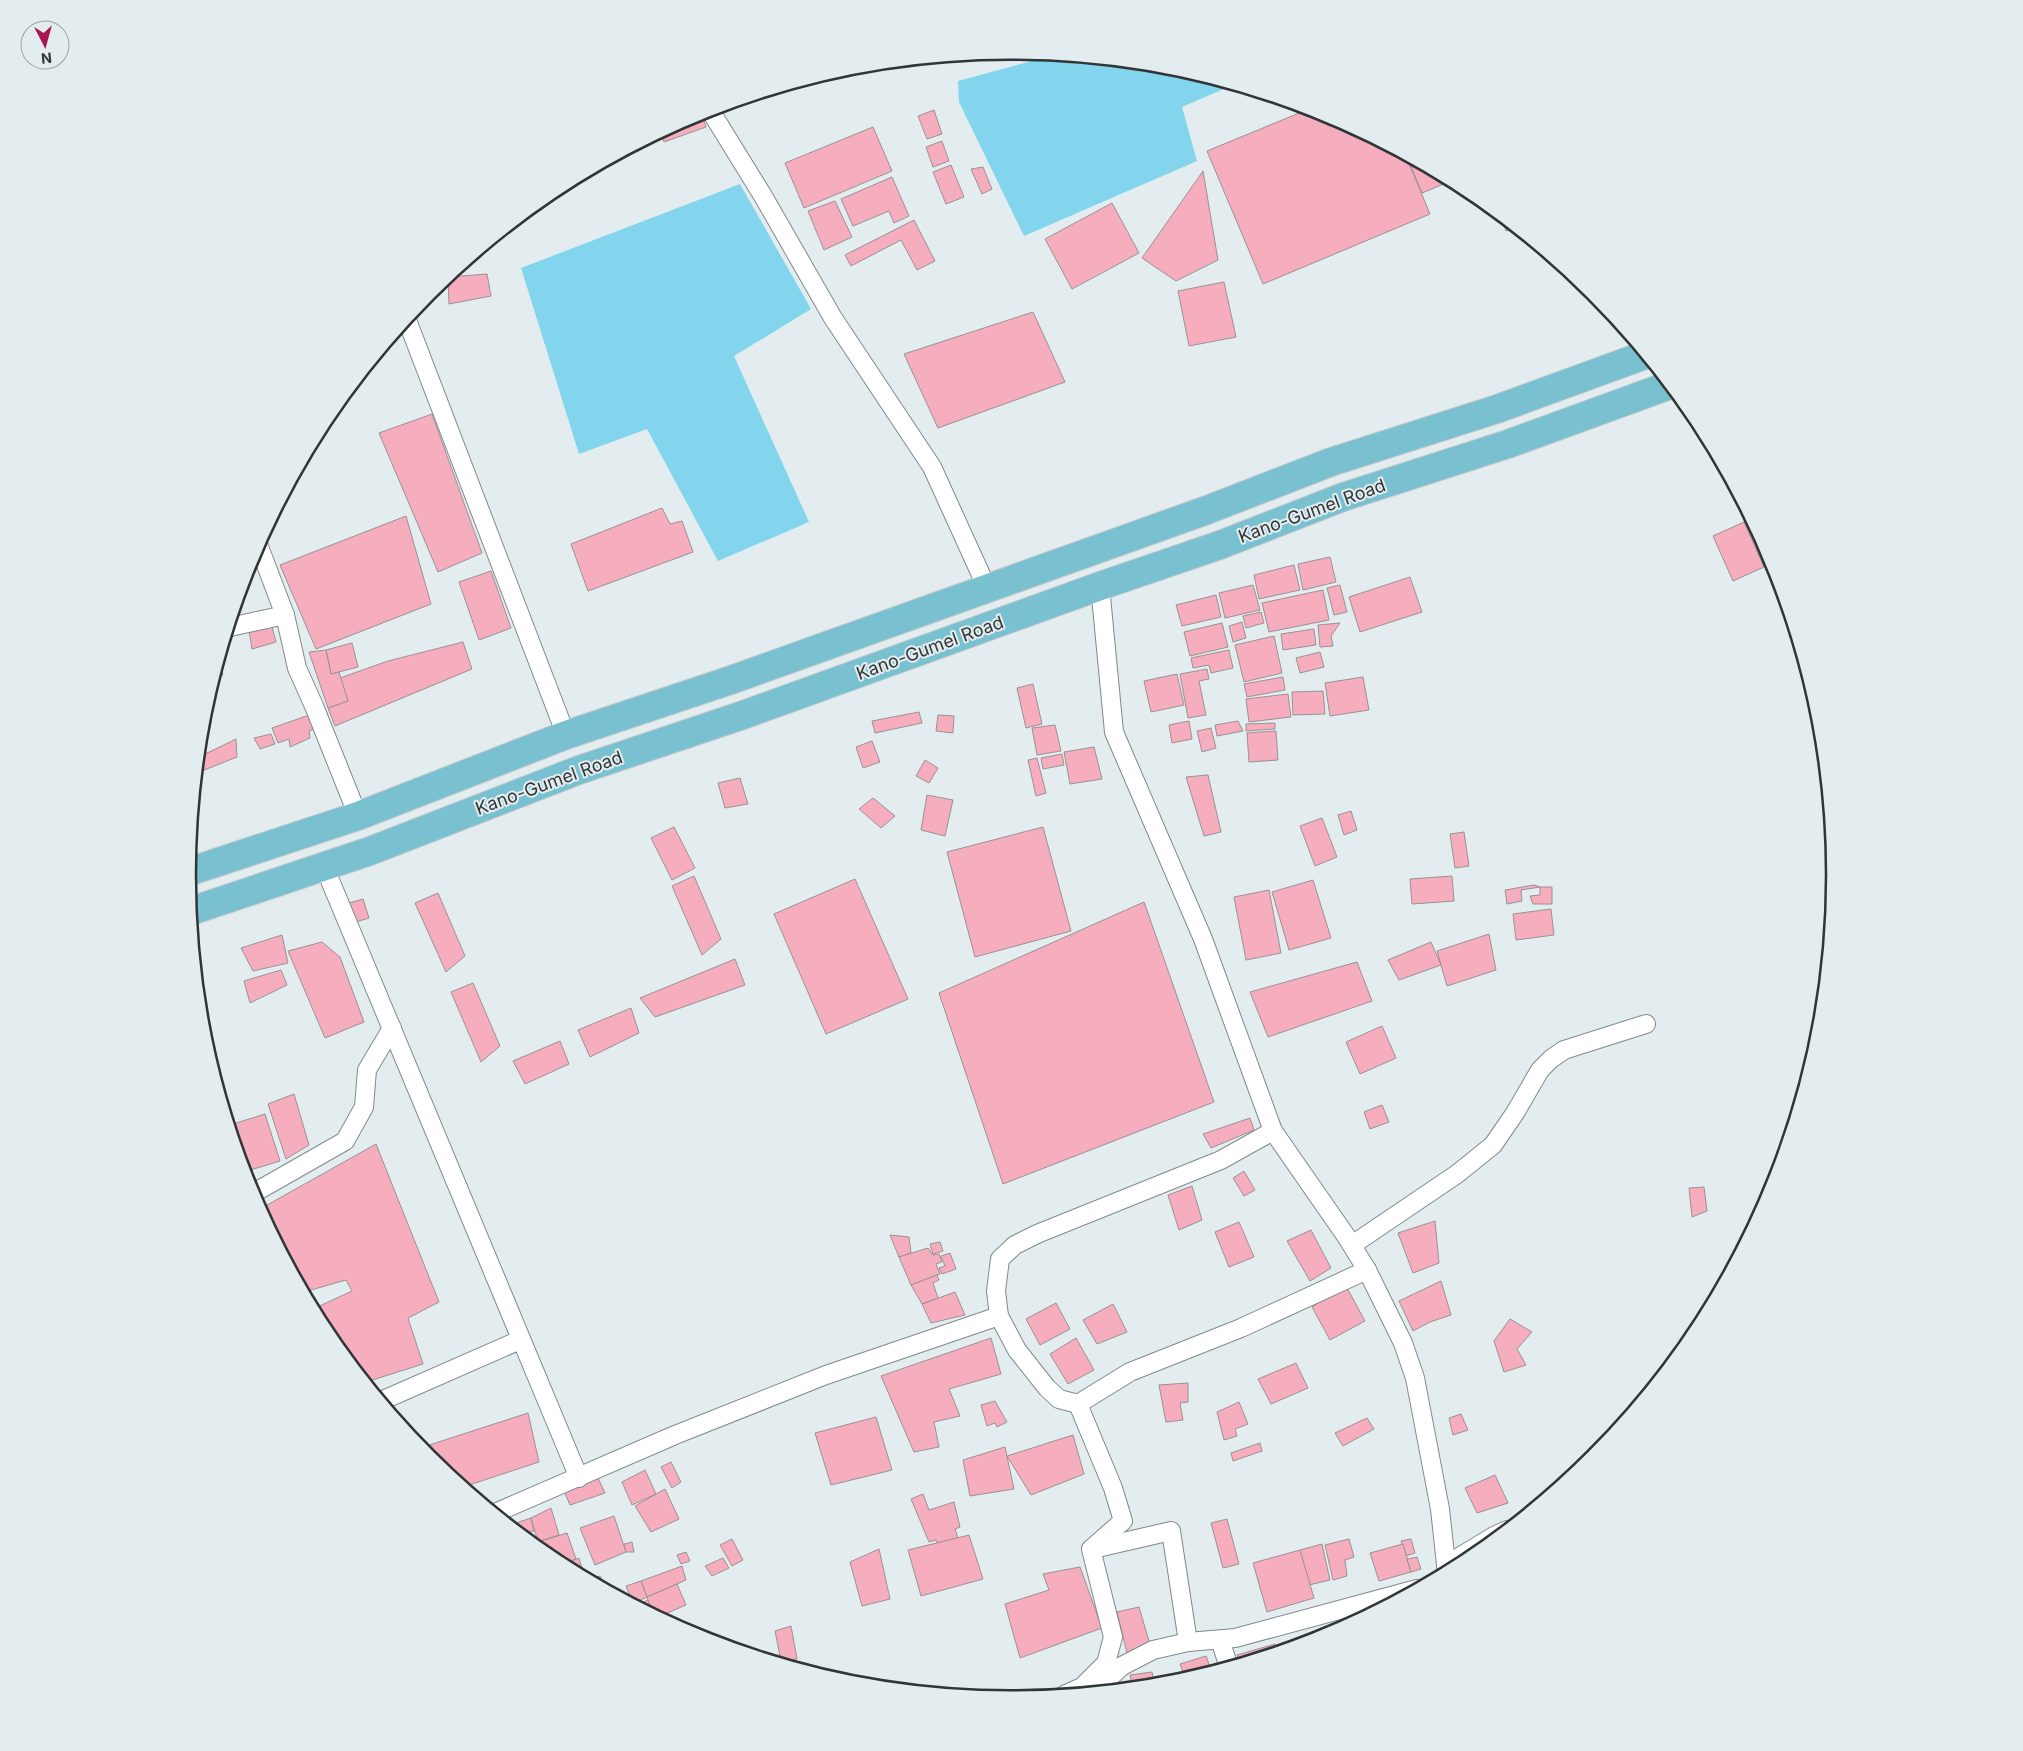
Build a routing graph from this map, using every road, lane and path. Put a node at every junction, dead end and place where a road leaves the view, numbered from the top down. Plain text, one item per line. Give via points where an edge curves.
1 (714, 116) edge
2 (409, 326) edge
3 (1640, 357) edge
4 (1659, 380) edge
5 (262, 554) edge
6 (1100, 586) junction
7 (987, 588) junction
8 (285, 615) junction
9 (235, 626) edge
10 (566, 735) junction
11 (358, 816) junction
12 (324, 866) junction
13 (196, 869) edge
14 (197, 909) edge
15 (1646, 1024) dead end
16 (392, 1028) junction
17 (1273, 1131) junction
18 (259, 1190) edge
19 (1352, 1245) junction
20 (1367, 1270) junction
21 (999, 1316) junction
22 (520, 1340) junction
23 (387, 1399) edge
24 (1078, 1404) junction
25 (579, 1478) junction
26 (501, 1511) edge
27 (1091, 1549) junction
28 (1446, 1566) edge
29 (1394, 1595) edge
30 (1220, 1640) junction
31 (1188, 1642) junction
32 (1106, 1662) junction
33 (1227, 1662) edge
34 (1099, 1686) edge
35 (1102, 1686) edge
36 (1081, 1688) edge

1 - 7 street via 833,318 932,467
2 - 10 street
3 - 7 main road, Kano-Gumel Road via 1497,409 1331,462
4 - 6 main road, Kano-Gumel Road via 1508,444 1343,497
5 - 8 street
6 - 12 main road, Kano-Gumel Road via 744,715 579,770
6 - 17 street via 1114,732 1202,939
7 - 10 main road, Kano-Gumel Road
8 - 9 street
8 - 11 street via 297,668
10 - 11 main road, Kano-Gumel Road
11 - 13 main road, Kano-Gumel Road
12 - 14 main road, Kano-Gumel Road
12 - 16 street
15 - 19 street via 1564,1050 1551,1059 1540,1070 1493,1145 1457,1174
16 - 18 street via 368,1070 364,1107 345,1141
16 - 22 street
17 - 19 street
17 - 21 street via 1221,1160 1015,1245 998,1264 996,1291
19 - 20 street
20 - 24 street via 1242,1328 1130,1372
20 - 28 street via 1415,1378 1440,1509
21 - 24 street via 1018,1350 1047,1388 1059,1399
21 - 25 street via 826,1375 675,1435
22 - 23 street
22 - 25 street
24 - 27 street via 1113,1488 1123,1522
25 - 26 street
27 - 31 street via 1171,1531
27 - 32 street via 1113,1637
29 - 30 street via 1254,1634
30 - 31 street
30 - 33 street
31 - 35 street via 1153,1650 1122,1666
32 - 34 street
32 - 36 street

